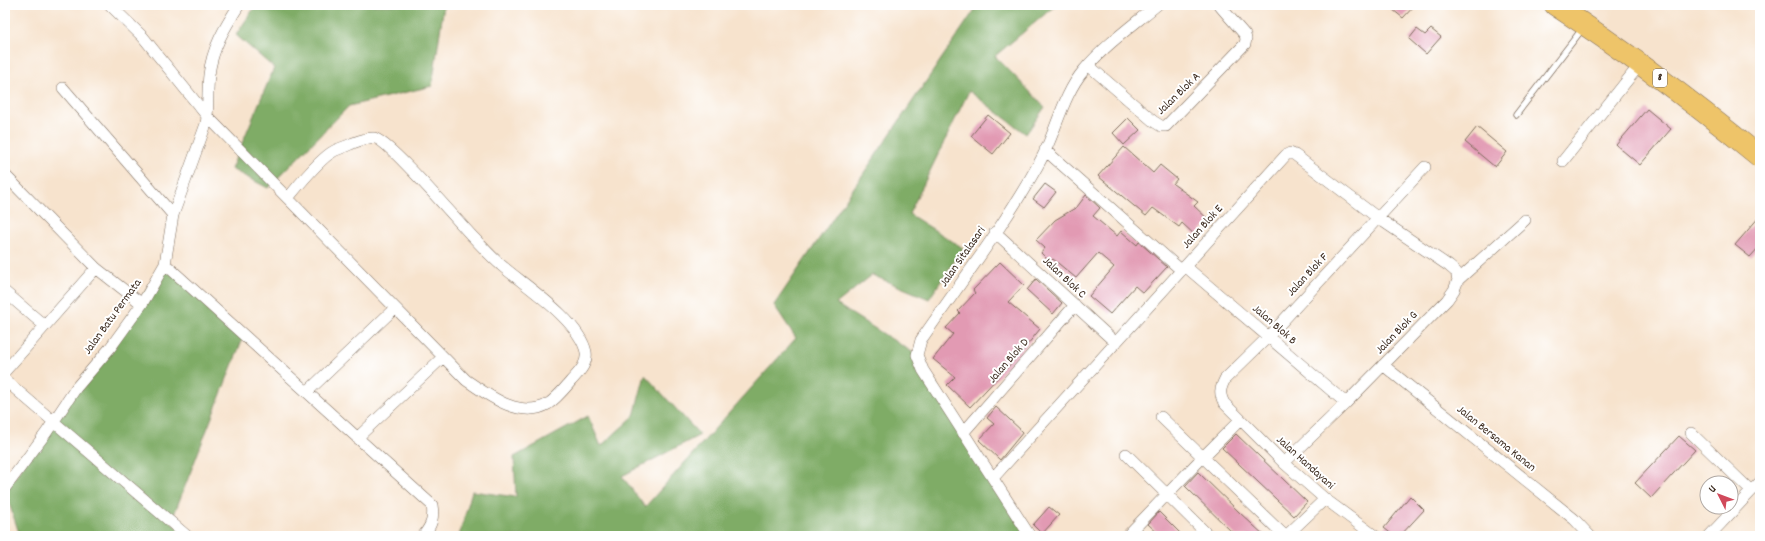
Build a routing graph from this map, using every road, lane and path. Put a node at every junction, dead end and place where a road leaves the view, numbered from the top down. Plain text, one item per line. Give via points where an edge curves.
1 (110, 5) edge
2 (239, 5) edge
3 (1157, 5) edge
4 (1219, 5) edge
5 (1558, 6) edge
6 (1585, 25) junction
7 (1641, 63) junction
8 (1088, 65) junction
9 (63, 88) dead end
10 (1516, 115) dead end
11 (207, 116) junction
12 (1045, 150) junction
13 (1760, 157) edge
14 (1563, 162) dead end
15 (1425, 167) dead end
16 (5, 175) edge
17 (288, 198) junction
18 (173, 215) junction
19 (1378, 218) junction
20 (1525, 220) dead end
21 (996, 232) junction
22 (165, 264) junction
23 (96, 268) junction
24 (1183, 268) junction
25 (1458, 280) junction
26 (5, 292) edge
27 (142, 304) junction
28 (1075, 305) junction
29 (395, 308) junction
30 (45, 326) junction
31 (1268, 337) junction
32 (1116, 343) junction
33 (443, 357) junction
34 (1383, 365) junction
35 (5, 371) edge
36 (5, 380) edge
37 (307, 392) junction
38 (1224, 403) joint
39 (1346, 403) junction
40 (1161, 417) dead end
41 (1240, 420) junction
42 (54, 422) junction
43 (964, 433) junction
44 (1691, 433) dead end
45 (357, 438) junction
46 (1126, 454) dead end
47 (1203, 456) junction
48 (1284, 463) junction
49 (993, 478) junction
50 (1760, 482) edge
51 (5, 488) edge
52 (1752, 491) junction
53 (1168, 494) junction
54 (1325, 499) junction
55 (1133, 534) edge
56 (187, 536) edge
57 (423, 536) edge
58 (1030, 536) edge
59 (1209, 536) edge
60 (1285, 536) edge
61 (1375, 536) edge
62 (1590, 536) edge
63 (1709, 536) edge

1 - 11 street via 143,37
2 - 11 street, Jalan Batu Permata via 213,52
3 - 8 street, Jalan Sitalasari via 1101,51
4 - 8 street, Jalan Blok A via 1245,35 1245,44 1166,126 1153,121
5 - 6 highway, 8
6 - 7 highway, 8
6 - 10 lane
7 - 13 highway, 8
7 - 14 street
8 - 12 street, Jalan Sitalasari via 1070,91
9 - 18 street
11 - 17 street
11 - 18 street, Jalan Batu Permata via 192,167
12 - 21 street, Jalan Sitalasari via 1039,164
12 - 24 street, Jalan Blok B
15 - 19 street, Jalan Blok F
16 - 23 street
17 - 29 street
17 - 33 street via 332,151 364,139 380,140 499,264 552,307 572,327 582,341 586,354 584,366 568,386 548,404 536,409 506,405 466,380
18 - 22 street, Jalan Batu Permata
19 - 24 street, Jalan Blok E via 1290,153
19 - 25 street, Jalan Blok E via 1449,266 1456,272
19 - 31 street, Jalan Blok F
20 - 25 street, Jalan Blok G
21 - 28 street, Jalan Blok C
21 - 43 street, Jalan Sitalasari via 921,340 917,355 923,370
22 - 27 street, Jalan Batu Permata
22 - 37 street
23 - 27 street
23 - 30 street
24 - 31 street, Jalan Blok B
24 - 32 street, Jalan Blok E
25 - 34 street, Jalan Blok G via 1447,300
26 - 30 street
27 - 42 street, Jalan Batu Permata via 110,348 76,388
28 - 32 street, Jalan Blok C
28 - 43 street, Jalan Blok D
29 - 33 street
29 - 37 street
30 - 35 street
31 - 38 street, Jalan Blok F via 1225,379 1220,388
31 - 39 street, Jalan Blok B
32 - 49 street, Jalan Blok E
33 - 45 street
34 - 39 street, Jalan Blok G
34 - 62 street, Jalan Bersama Kanan via 1574,519
36 - 42 street
37 - 45 street
38 - 41 street, Jalan Handayani
39 - 48 street, Jalan Blok G
40 - 47 street
41 - 47 street
41 - 48 street, Jalan Handayani
42 - 51 street, Jalan Batu Permata
42 - 56 street
43 - 49 street, Jalan Sitalasari
44 - 52 street
45 - 57 street via 432,505 434,515
46 - 53 street
47 - 53 street
47 - 60 street
48 - 54 street, Jalan Handayani
49 - 58 street, Jalan Sitalasari
50 - 52 street
52 - 63 street
53 - 55 street
53 - 59 street
54 - 60 street
54 - 61 street, Jalan Handayani

